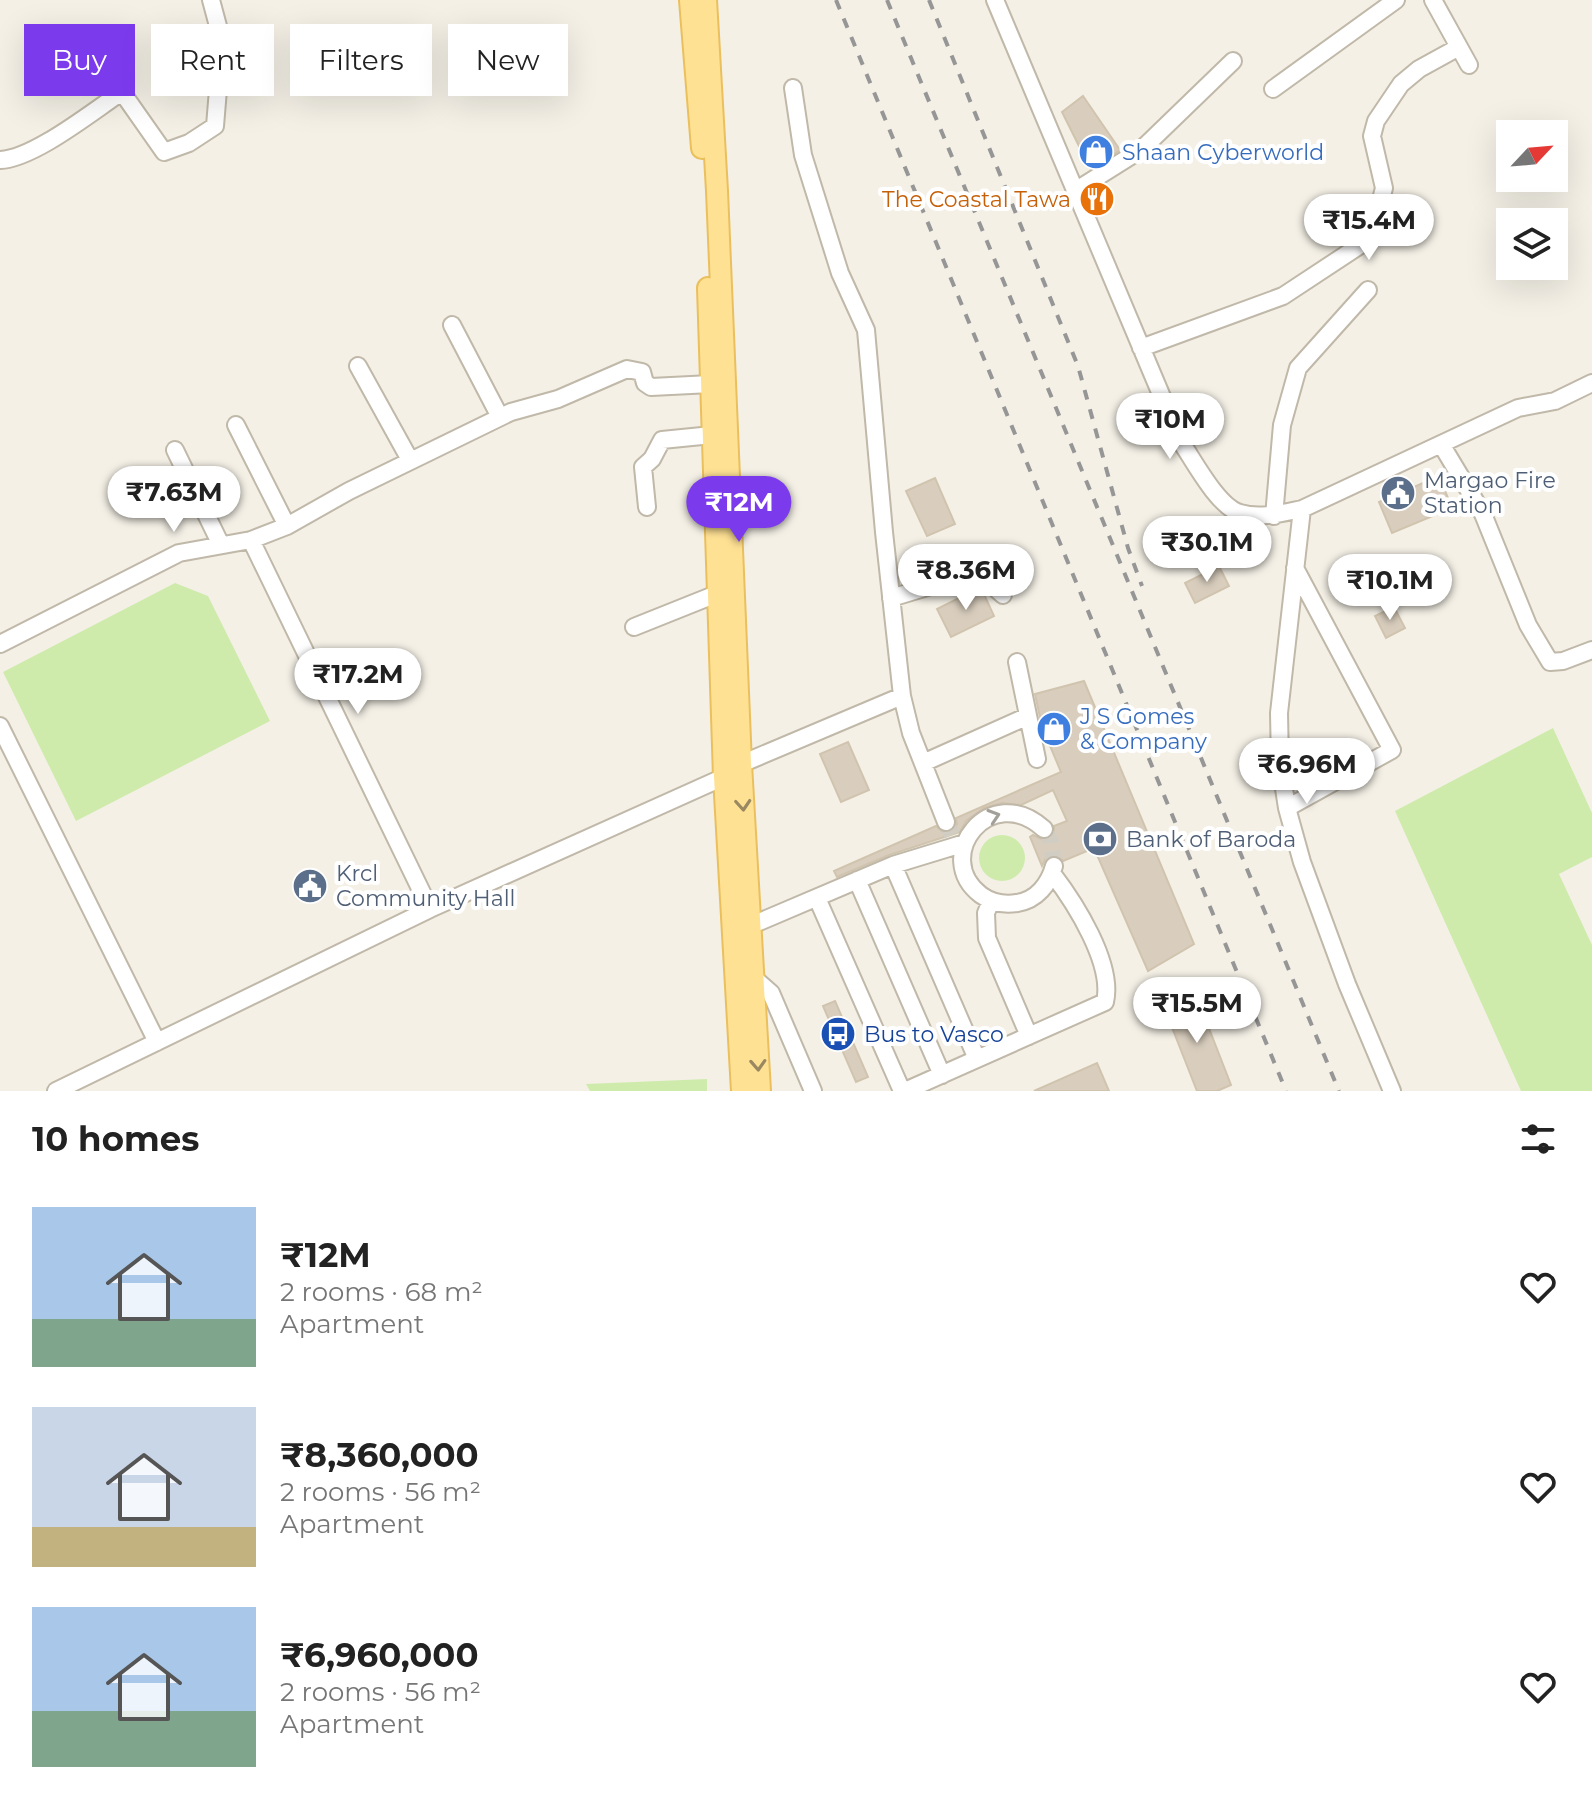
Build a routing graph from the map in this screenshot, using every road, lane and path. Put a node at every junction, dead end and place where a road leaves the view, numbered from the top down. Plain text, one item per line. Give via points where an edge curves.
1 (211, 0) edge
2 (690, 0) edge
3 (706, 0) edge
4 (995, 0) edge
5 (1396, 0) edge
6 (1433, 0) edge
7 (1459, 47) junction
8 (1233, 61) dead end
9 (1469, 65) dead end
10 (793, 88) dead end
11 (1273, 89) dead end
12 (0, 160) edge
13 (1075, 191) junction
14 (1368, 290) dead end
15 (452, 325) dead end
16 (1141, 348) junction
17 (358, 366) dead end
18 (1592, 383) edge
19 (711, 384) junction
20 (500, 417) junction
21 (236, 425) dead end
22 (712, 435) junction
23 (1441, 444) junction
24 (175, 450) dead end
25 (410, 460) junction
26 (647, 507) dead end
27 (1302, 509) junction
28 (1274, 516) junction
29 (287, 526) junction
30 (251, 540) junction
31 (221, 545) junction
32 (1295, 568) junction
33 (719, 593) junction
34 (1003, 595) dead end
35 (891, 598) junction
36 (634, 627) dead end
37 (0, 644) edge
38 (1592, 650) edge
39 (1017, 662) dead end
40 (902, 696) junction
41 (730, 699) junction
42 (1028, 716) junction
43 (0, 726) edge
44 (1037, 759) dead end
45 (923, 763) junction
46 (741, 764) junction
47 (724, 777) junction
48 (1287, 808) junction
49 (1044, 829) dead end
50 (954, 833) junction
51 (893, 865) junction
52 (857, 880) junction
53 (817, 898) junction
54 (991, 901) junction
55 (430, 909) junction
56 (742, 926) junction
57 (754, 978) junction
58 (1029, 1036) junction
59 (157, 1042) junction
60 (977, 1059) junction
61 (942, 1075) junction
62 (56, 1091) edge
63 (742, 1091) edge
64 (760, 1091) edge
65 (813, 1091) edge
66 (903, 1091) edge
67 (1392, 1091) edge

1 - 12 street via 222,41 215,126 164,152 124,95 116,96 33,149
2 - 19 main road via 705,189
3 - 41 main road via 717,191
4 - 13 street
5 - 11 street
6 - 7 street
7 - 9 street
7 - 16 street via 1401,84 1376,121 1372,136 1384,188 1371,238 1283,296
8 - 13 street via 1142,149
10 - 35 street via 803,155 840,273 866,330
13 - 16 street
14 - 28 street via 1298,368 1282,425
15 - 20 street
16 - 28 street via 1181,442 1219,497 1238,513
17 - 25 street
18 - 23 street via 1555,401 1518,408
19 - 20 street via 651,387 642,372 627,369
19 - 22 main road
20 - 25 street
21 - 29 street
22 - 26 street via 660,442 643,467
22 - 33 main road
23 - 27 street
23 - 38 street via 1483,514 1528,625 1550,662
24 - 31 street
25 - 29 street
27 - 28 street
27 - 32 street
29 - 30 street
30 - 31 street
30 - 55 street
31 - 37 street via 179,553
32 - 48 street via 1279,713
32 - 48 street via 1392,750
33 - 36 street
33 - 41 main road
34 - 35 street via 986,580 967,575
35 - 40 street
39 - 42 street
40 - 45 street
40 - 46 street
41 - 46 main road
41 - 47 main road
42 - 44 street
42 - 45 street
43 - 59 street
45 - 50 street
46 - 47 street
46 -> 56 main road
47 - 55 street
47 - 56 main road
48 - 67 street via 1347,984
50 -> 49 street via 971,830 994,814 1022,814
50 - 51 street
50 - 54 street via 970,883
51 - 52 street
51 - 60 street
52 - 53 street
52 - 61 street
53 - 56 street
53 - 66 street
54 - 58 street via 987,938
54 - 58 street via 1020,903 1034,897 1053,870 1076,904 1107,974 1105,1002
55 - 59 street
56 - 57 main road
56 - 63 main road
57 -> 64 main road
57 - 65 street via 771,993
58 - 60 street
59 - 62 street
60 - 61 street
61 - 66 street

